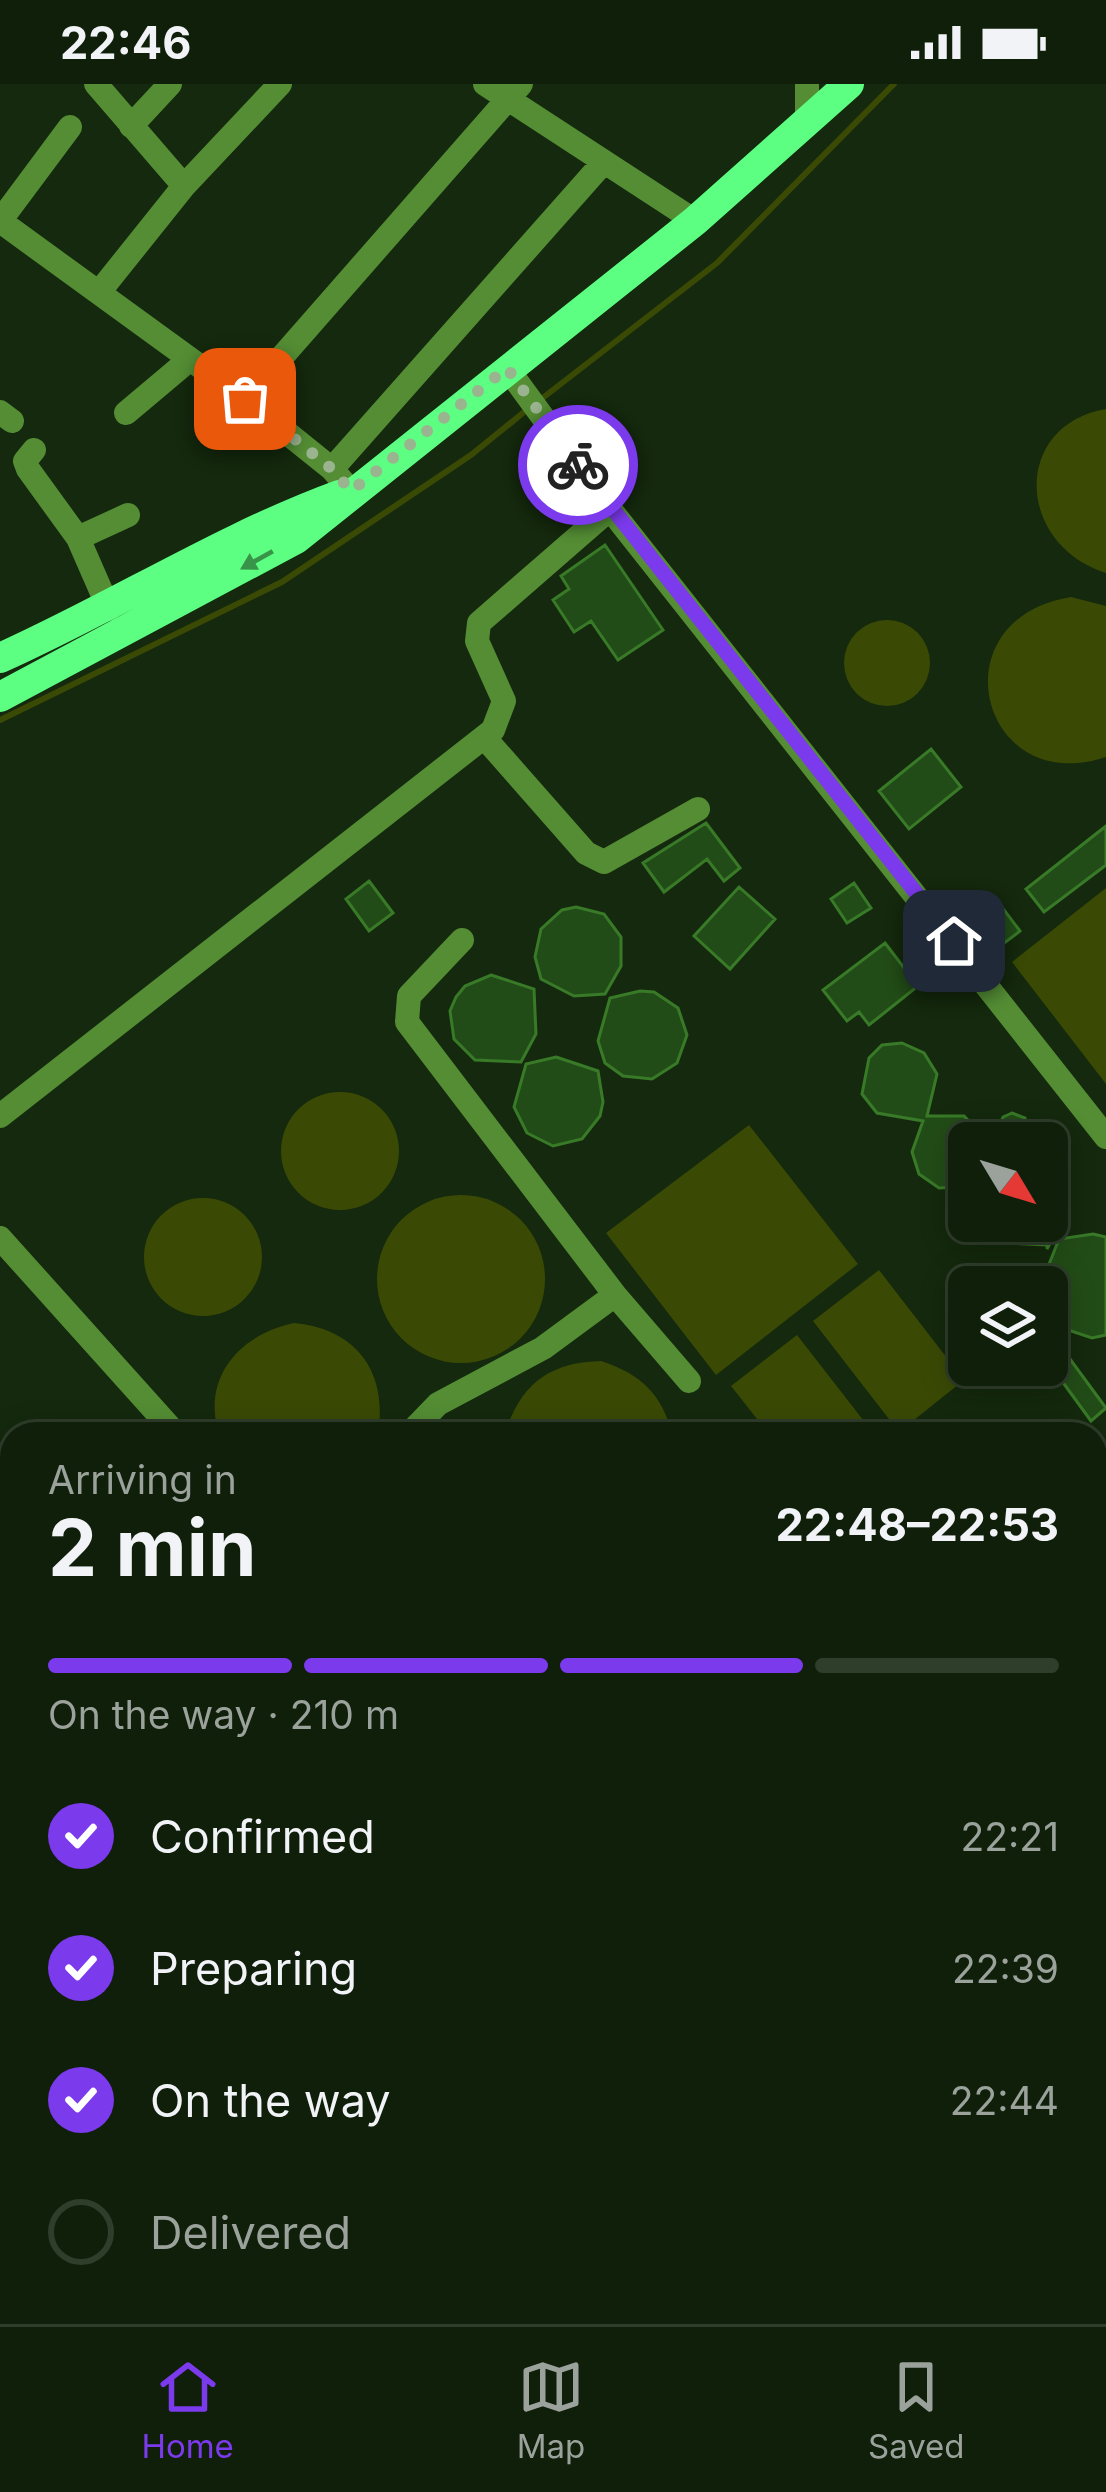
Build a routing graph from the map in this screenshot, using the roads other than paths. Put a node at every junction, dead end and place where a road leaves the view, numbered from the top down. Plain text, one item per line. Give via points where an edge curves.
1 (96, 84) edge
2 (170, 84) edge
3 (280, 84) edge
4 (485, 84) edge
5 (807, 84) edge
6 (849, 84) edge
7 (515, 92) edge
8 (807, 124) junction
9 (131, 126) junction
10 (70, 127) dead end
11 (602, 164) junction
12 (184, 186) junction
13 (0, 221) edge
14 (695, 221) junction
15 (100, 291) junction
16 (189, 361) junction
17 (507, 368) junction
18 (245, 399) junction
19 (126, 413) dead end
20 (34, 450) dead end
21 (342, 480) junction
22 (610, 509) junction
23 (128, 515) dead end
24 (78, 538) junction
25 (110, 608) junction
26 (0, 658) edge
27 (0, 697) edge
28 (484, 737) junction
29 (698, 809) dead end
30 (462, 940) dead end
31 (0, 1116) edge
32 (1106, 1137) edge
33 (0, 1238) edge
34 (615, 1294) junction
35 (689, 1381) dead end
36 (165, 1422) edge
37 (421, 1422) edge

1 - 9 street
2 - 9 street
3 - 12 street
4 - 7 street
5 - 8 street
6 - 8 main road
7 - 11 street
7 - 18 street
8 - 14 main road
9 - 12 street
10 - 13 street
11 - 14 street
11 - 21 street
12 - 15 street
13 - 15 street
14 - 17 main road
15 - 16 street
16 - 18 street
16 - 19 street
17 - 21 main road
17 - 22 street
18 - 21 street
20 - 24 street via 28,469
21 - 25 main road
21 -> 27 main road via 296,539
22 - 28 street via 479,623 477,641 504,701 499,724
22 - 32 street
23 - 24 street
24 - 25 street
25 - 26 main road
28 - 29 street via 586,853 604,862
28 - 31 street
30 - 34 street via 409,995 407,1022
33 - 36 street
34 - 35 street
34 - 37 street

